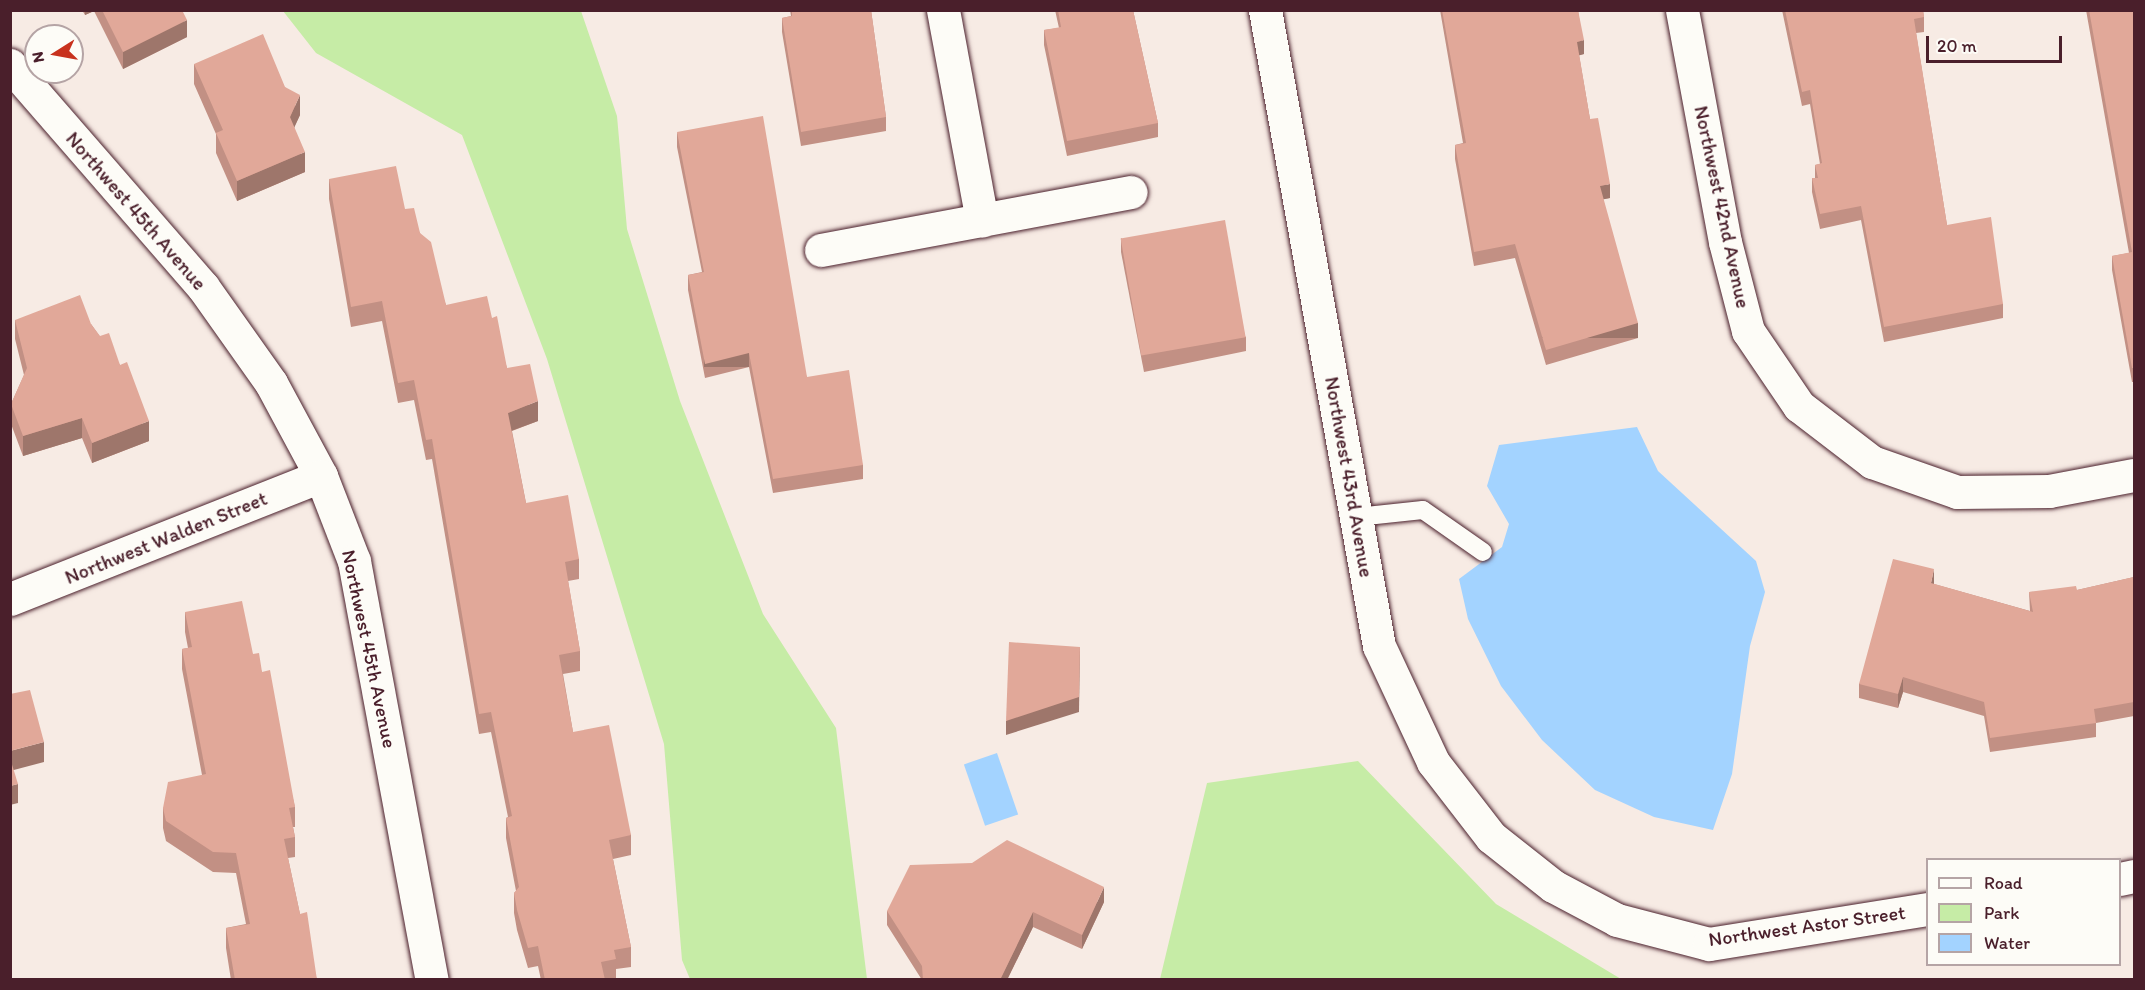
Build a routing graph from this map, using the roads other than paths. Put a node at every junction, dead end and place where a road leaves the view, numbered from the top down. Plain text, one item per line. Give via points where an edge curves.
1 (943, 10) edge
2 (1266, 10) edge
3 (1682, 10) edge
4 (10, 64) edge
5 (1131, 192) dead end
6 (982, 220) junction
7 (821, 250) dead end
8 (2134, 475) edge
9 (321, 476) junction
10 (1357, 517) junction
11 (1483, 552) dead end
12 (10, 599) edge
13 (1553, 886) joint
14 (1926, 909) edge
15 (432, 980) edge

1 - 6 street
2 - 10 street, Northwest 43rd Avenue
3 - 8 street, Northwest 42nd Avenue via 1725,242 1749,331 1799,406 1872,462 1957,492 2049,491
4 - 9 street, Northwest 45th Avenue via 203,287 271,383
5 - 6 street
6 - 7 street
9 - 12 street, Northwest Walden Street
9 - 15 street, Northwest 45th Avenue via 354,561
10 - 11 lane via 1423,510
10 - 13 street, Northwest 43rd Avenue via 1379,646 1432,762 1491,837
13 - 14 street, Northwest Astor Street via 1617,920 1709,944

